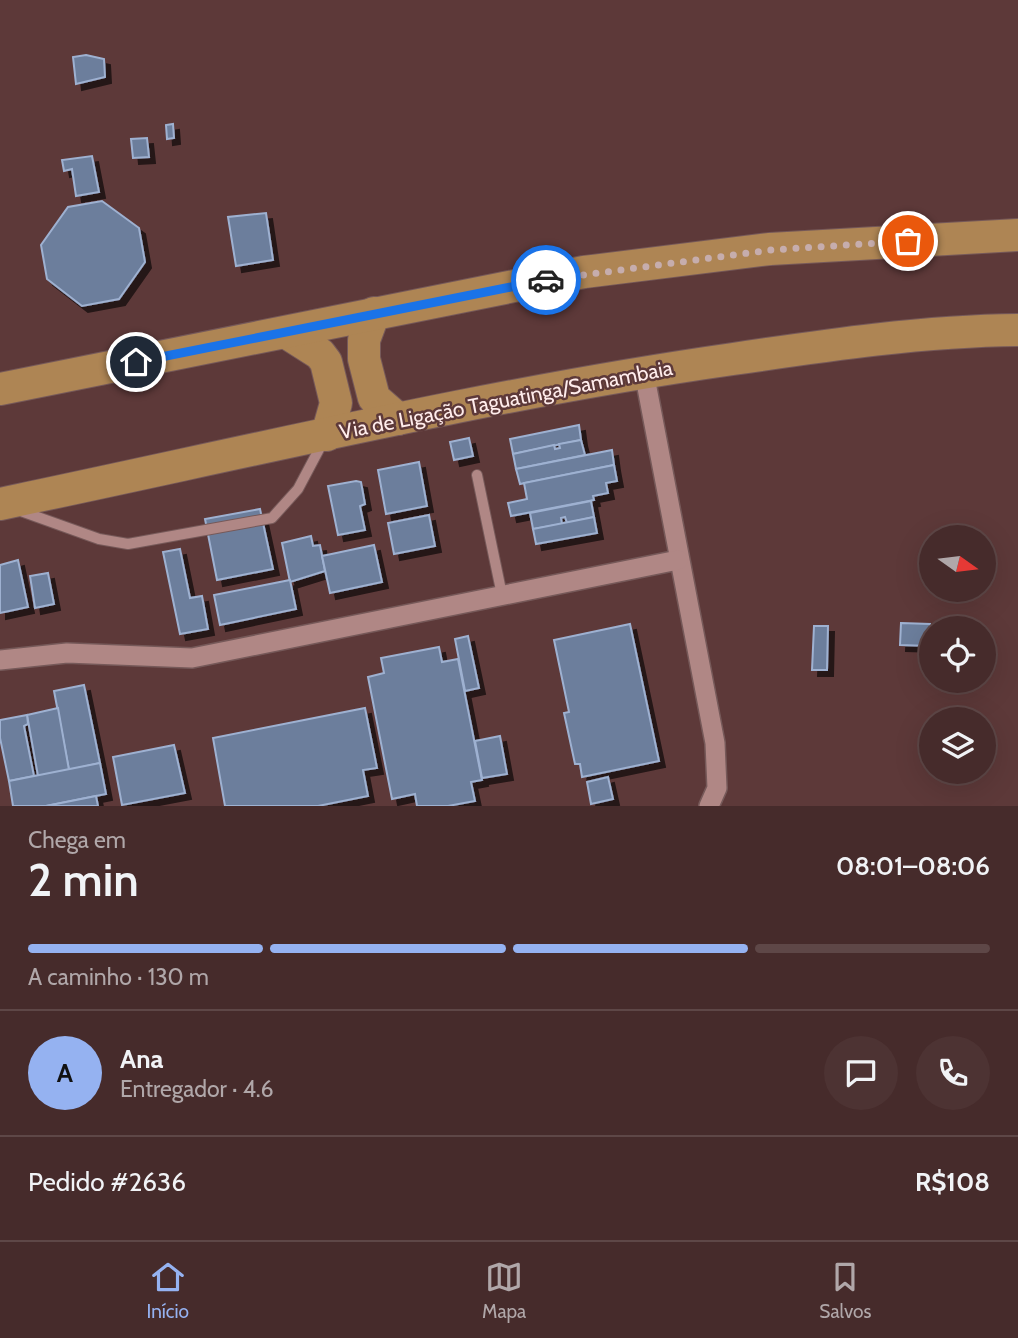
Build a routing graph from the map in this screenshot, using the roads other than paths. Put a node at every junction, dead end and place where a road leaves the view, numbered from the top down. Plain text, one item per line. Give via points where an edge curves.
1 (1018, 235) edge
2 (374, 313) junction
3 (1018, 330) edge
4 (287, 333) junction
5 (644, 372) junction
6 (0, 389) edge
7 (398, 419) junction
8 (327, 435) junction
9 (477, 475) dead end
10 (1, 504) edge
11 (678, 560) junction
12 (502, 595) junction
13 (0, 660) edge
14 (709, 806) edge

1 - 2 main road via 744,253 584,272
2 - 4 main road
2 - 7 main road via 364,340 364,359 374,398
3 - 5 main road, Via de Ligação Taguatinga/Samambaia via 865,340
4 - 6 main road
4 - 8 main road via 326,362 337,402
5 - 7 main road, Via de Ligação Taguatinga/Samambaia
5 - 11 street
7 - 8 main road, Via de Ligação Taguatinga/Samambaia
8 - 10 main road, Via de Ligação Taguatinga/Samambaia
8 - 10 lane via 298,489 272,518 128,544 99,539
9 - 12 lane
11 - 12 street
11 - 14 street via 715,743 717,788
12 - 13 street via 192,658 67,653

